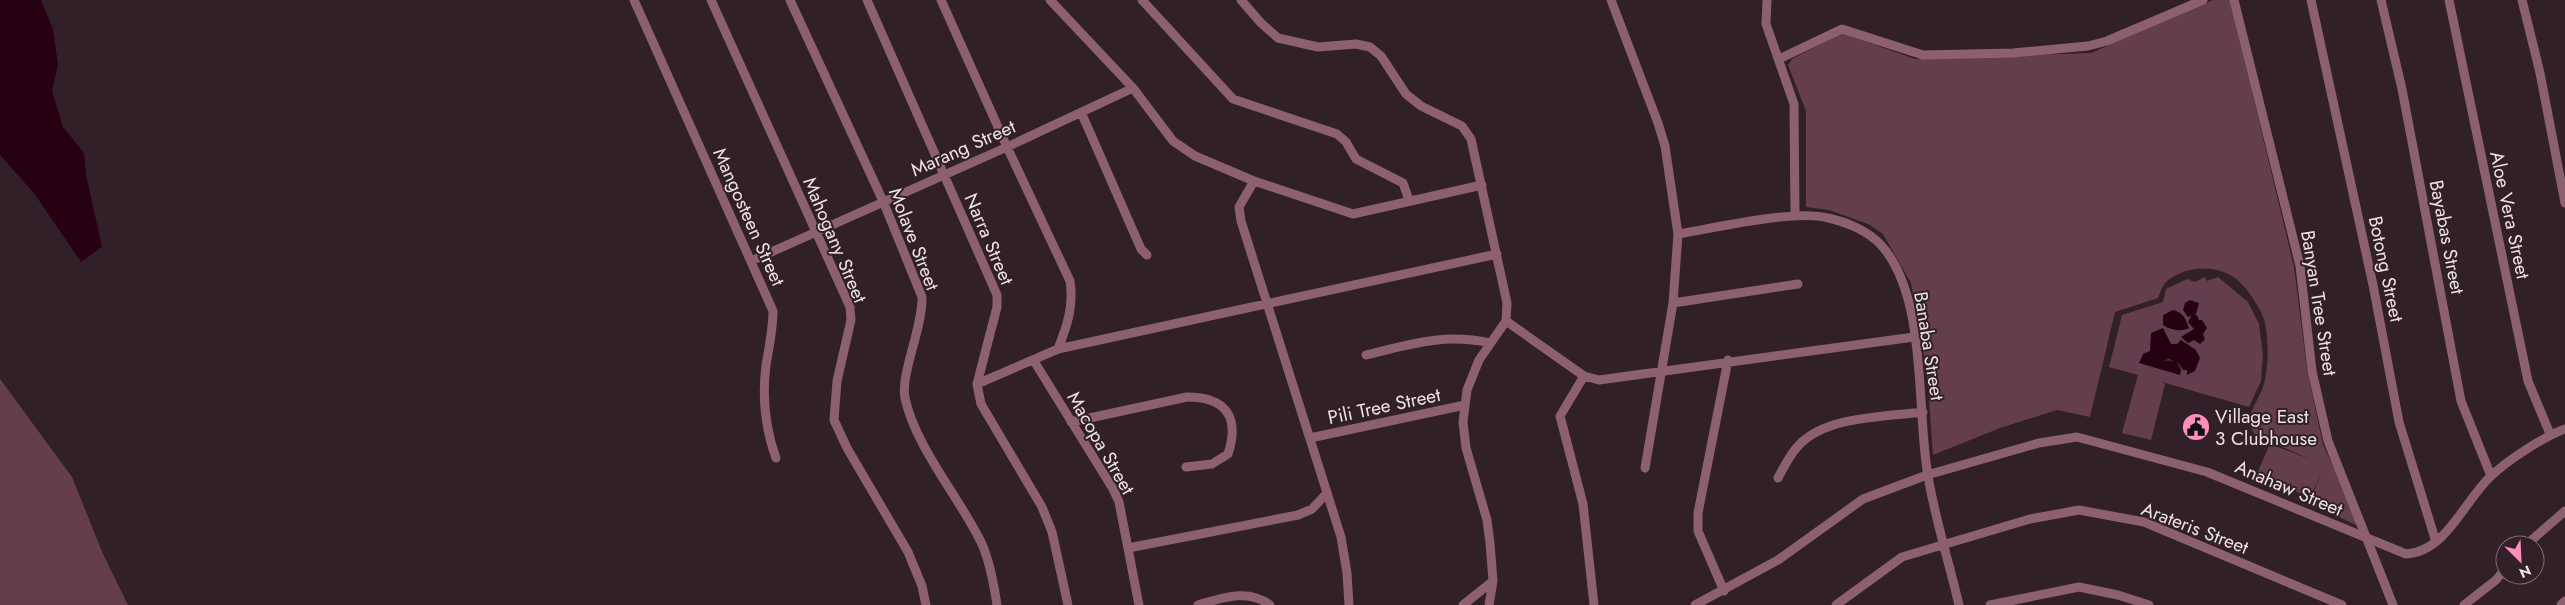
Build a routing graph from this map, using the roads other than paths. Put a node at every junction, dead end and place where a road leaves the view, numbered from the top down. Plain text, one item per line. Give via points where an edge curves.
1 (634, 0) edge
2 (711, 0) edge
3 (790, 0) edge
4 (867, 0) edge
5 (941, 0) edge
6 (1050, 0) edge
7 (1142, 0) edge
8 (1241, 0) edge
9 (1611, 0) edge
10 (1767, 0) edge
11 (2203, 0) edge
12 (2234, 0) edge
13 (2311, 0) edge
14 (2381, 0) edge
15 (2448, 0) edge
16 (2522, 0) edge
17 (1779, 59) junction
18 (1132, 88) junction
19 (1081, 112) junction
20 (1007, 147) junction
21 (944, 173) junction
22 (1254, 182) junction
23 (1482, 185) junction
24 (1409, 200) junction
25 (883, 201) junction
26 (2565, 204) edge
27 (1795, 216) junction
28 (816, 233) junction
29 (1678, 234) junction
30 (1497, 254) junction
31 (1147, 255) dead end
32 (751, 261) junction
33 (1798, 284) dead end
34 (1673, 303) junction
35 (1267, 304) junction
36 (1506, 320) junction
37 (1914, 336) junction
38 (1490, 343) junction
39 (1058, 349) junction
40 (1366, 355) dead end
41 (1728, 360) junction
42 (1034, 361) junction
43 (1660, 372) junction
44 (1584, 376) junction
45 (977, 384) junction
46 (1465, 405) junction
47 (1923, 412) junction
48 (1071, 422) junction
49 (2565, 429) edge
50 (2550, 434) junction
51 (1310, 438) junction
52 (776, 458) dead end
53 (1186, 467) dead end
54 (1645, 468) dead end
55 (1927, 476) junction
56 (2491, 476) junction
57 (1778, 478) dead end
58 (1327, 493) junction
59 (2565, 511) edge
60 (2537, 535) edge
61 (2365, 538) junction
62 (2436, 542) junction
63 (1944, 544) junction
64 (1128, 548) junction
65 (1493, 581) junction
66 (2495, 581) edge
67 (1724, 591) junction
68 (2565, 601) edge
69 (926, 605) edge
70 (998, 605) edge
71 (1068, 605) edge
72 (1140, 605) edge
73 (1198, 605) edge
74 (1270, 605) edge
75 (1349, 605) edge
76 (1463, 605) edge
77 (1489, 605) edge
78 (1594, 605) edge
79 (1695, 605) edge
80 (1836, 605) edge
81 (1959, 605) edge
82 (1990, 605) edge
83 (2149, 605) edge
84 (2342, 605) edge
85 (2393, 605) edge
86 (2464, 605) edge
87 (2561, 605) edge

1 - 32 street, Mangosteen Street
2 - 28 street, Mahogany Street
3 - 25 street, Molave Street
4 - 21 street, Narra Street
5 - 20 street
6 - 18 street
7 - 24 street via 1233,98 1337,134 1356,159 1403,183
8 - 23 street via 1278,38 1318,47 1356,44 1370,47 1381,56 1406,94 1421,106 1462,126 1471,139
9 - 29 street via 1660,130
10 - 17 street via 1766,24
11 - 17 street via 2088,46 2013,53 1923,55 1842,29
12 - 61 street, Banyan Tree Street via 2300,266 2312,371 2328,441
13 - 62 street, Botong Street via 2400,422
14 - 56 street, Bayabas Street via 2404,99 2461,401
15 - 50 street, Aloe Vera Street via 2528,380
16 - 26 street via 2540,73
17 - 27 street via 1794,104
18 - 19 street, Marang Street
18 - 22 street via 1173,141 1196,156
19 - 20 street, Marang Street
19 - 31 street via 1141,248
20 - 21 street, Marang Street
20 - 39 street via 1070,281 1073,298 1068,325
21 - 25 street, Marang Street
21 - 45 street, Narra Street via 997,295 997,307
22 - 24 street via 1353,214
22 - 35 street via 1239,207
23 - 24 street
23 - 30 street
25 - 28 street, Marang Street
25 - 70 street, Molave Street via 922,297 922,314 904,395 908,413 982,544
27 - 29 street, Banaba Street
27 - 37 street, Banaba Street via 1827,217 1856,227 1881,245 1897,269 1908,299
28 - 32 street, Marang Street
28 - 69 street, Mahogany Street via 850,307 851,320 837,381 834,420 908,552
29 - 34 street
30 - 35 street
30 - 36 street via 1508,303
32 - 52 street, Mangosteen Street via 773,311 764,408
33 - 34 street
34 - 43 street
35 - 39 street
35 - 51 street
36 - 38 street
36 - 44 street
37 - 41 street
37 - 47 street, Banaba Street
38 - 40 street via 1457,337 1435,339
38 - 46 street via 1479,360 1467,390
39 - 42 street
41 - 43 street
41 - 67 street via 1698,513 1698,531
42 - 45 street
42 - 48 street, Macopa Street
43 - 44 street via 1599,380
43 - 54 street via 1656,414
44 - 78 street via 1560,416 1583,504
45 - 71 street, Narra Street via 988,419 1042,507 1052,532
46 - 51 street, Pili Tree Street
46 - 65 street via 1466,448 1487,520
47 - 55 street, Banaba Street
47 - 57 street via 1837,423 1815,432 1798,446
48 - 53 street via 1187,397 1205,397 1219,402 1230,419 1234,435 1228,454 1212,464
48 - 64 street, Macopa Street via 1119,502
49 - 50 street, Anahaw Street
50 - 56 street, Anahaw Street
51 - 58 street
55 - 61 street, Anahaw Street via 2039,443 2077,437 2208,472
55 - 63 street, Banaba Street
55 - 67 street, Anahaw Street via 1863,499 1778,560
56 - 62 street, Anahaw Street
58 - 64 street via 1312,509 1298,515
58 - 75 street via 1340,537
59 - 60 street
61 - 62 street, Anahaw Street via 2406,554 2418,553
61 - 85 street, Banyan Tree Street
63 - 80 street, Arateris Street via 1902,557
63 - 81 street, Banaba Street
63 - 84 street, Arateris Street via 2030,519 2079,510 2144,522
64 - 72 street, Macopa Street
65 - 76 street
65 - 77 street
66 - 86 street
67 - 79 street, Anahaw Street
68 - 87 street
73 - 74 street via 1230,595 1260,598
82 - 83 street via 2079,587

